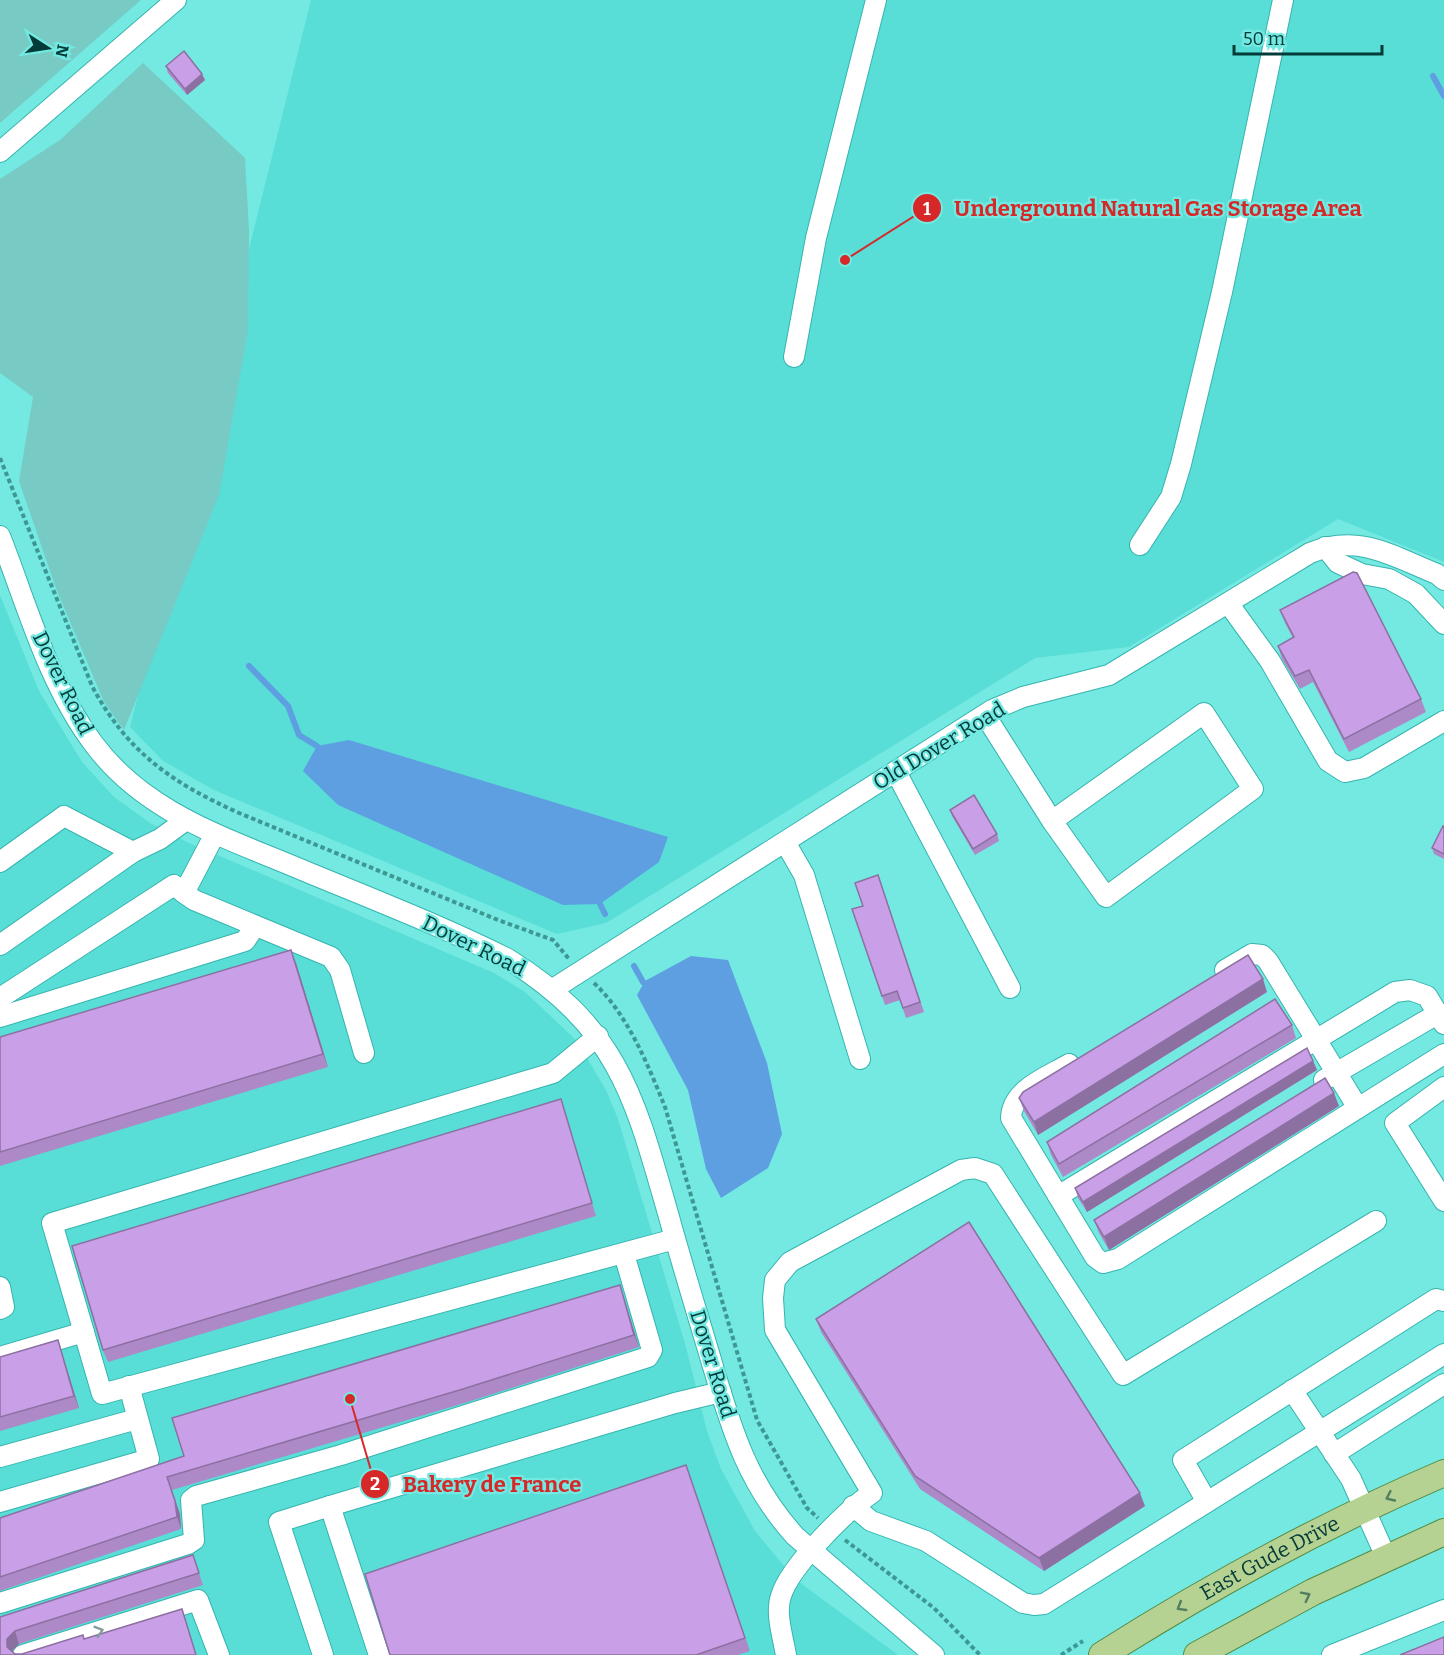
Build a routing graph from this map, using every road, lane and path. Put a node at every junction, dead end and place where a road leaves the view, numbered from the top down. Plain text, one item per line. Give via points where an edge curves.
1 (176, 0) edge
2 (876, 0) edge
3 (1283, 0) edge
4 (0, 153) edge
5 (794, 357) dead end
6 (0, 458) edge
7 (1, 541) edge
8 (1140, 545) dead end
9 (1325, 547) junction
10 (7, 577) edge
11 (1444, 580) edge
12 (1228, 603) junction
13 (1444, 624) edge
14 (985, 715) junction
15 (1444, 721) edge
16 (896, 772) junction
17 (186, 820) junction
18 (1052, 820) junction
19 (215, 834) junction
20 (785, 843) junction
21 (133, 852) junction
22 (0, 862) edge
23 (184, 893) junction
24 (255, 926) junction
25 (0, 945) edge
26 (581, 972) junction
27 (1212, 978) edge
28 (1010, 988) dead end
29 (553, 989) junction
30 (1288, 993) junction
31 (0, 998) edge
32 (1268, 1006) edge
33 (0, 1017) edge
34 (1441, 1018) edge
35 (598, 1036) junction
36 (1316, 1039) junction
37 (364, 1053) dead end
38 (1444, 1054) edge
39 (1082, 1056) edge
40 (860, 1059) dead end
41 (1336, 1072) junction
42 (1444, 1088) edge
43 (1303, 1093) edge
44 (1358, 1108) junction
45 (1052, 1141) edge
46 (1032, 1153) junction
47 (1058, 1196) junction
48 (1444, 1201) edge
49 (1100, 1218) edge
50 (1376, 1221) dead end
51 (1079, 1231) junction
52 (675, 1239) junction
53 (624, 1254) junction
54 (0, 1287) edge
55 (1444, 1301) edge
56 (0, 1309) edge
57 (84, 1332) junction
58 (1444, 1354) edge
59 (0, 1357) edge
60 (1444, 1384) edge
61 (129, 1386) junction
62 (1292, 1390) junction
63 (721, 1392) junction
64 (137, 1419) junction
65 (1320, 1432) junction
66 (1334, 1454) junction
67 (0, 1456) edge
68 (1444, 1473) edge
69 (0, 1502) edge
70 (1208, 1502) junction
71 (330, 1506) junction
72 (853, 1506) junction
73 (1364, 1509) junction
74 (831, 1530) junction
75 (1444, 1532) edge
76 (811, 1551) junction
77 (1386, 1557) junction
78 (0, 1603) edge
79 (1444, 1610) edge
80 (23, 1655) edge
81 (219, 1655) edge
82 (323, 1655) edge
83 (379, 1655) edge
84 (786, 1655) edge
85 (934, 1655) edge
86 (980, 1655) edge
87 (1102, 1655) edge
88 (1197, 1655) edge
89 (1332, 1655) edge

1 - 4 street
2 - 5 street via 816,238
3 - 8 street via 1222,292 1181,464 1171,497
6 - 26 path via 92,686 106,713 148,761 201,796 239,813 553,940
7 - 10 street, Dover Road
9 - 11 street, Old Dover Road via 1366,545
9 - 12 street, Old Dover Road
9 - 13 street via 1338,563 1362,574 1389,579 1416,594
10 - 17 street, Dover Road via 58,683 92,742 136,788
12 - 14 street, Old Dover Road via 1109,675 1023,697
12 - 15 street via 1270,662 1328,761 1346,772 1364,768
14 - 16 street, Old Dover Road
14 - 18 street
16 - 20 street, Old Dover Road
16 - 28 street
17 - 19 street, Dover Road
17 - 21 street
18 - 18 street via 1106,897 1253,789 1204,713
19 - 23 street
19 - 29 street, Dover Road via 488,949
20 - 26 street, Old Dover Road
20 - 40 street via 804,875
21 - 22 street via 64,816
21 - 25 street
23 - 24 street
23 - 31 street via 174,885
24 - 33 street via 245,941
24 - 37 street via 331,957 340,970
26 - 29 street, Old Dover Road
26 - 74 path via 612,1005 653,1077 757,1420 807,1508
27 - 30 street via 1252,954 1262,955
29 - 35 street, Dover Road
30 - 32 street
30 - 36 street
34 - 36 street via 1427,996 1410,990 1395,992
34 - 41 street
35 - 52 street, Dover Road via 635,1106
35 - 57 street via 553,1073 52,1223
36 - 41 street
36 - 47 street
38 - 44 street
39 - 46 street via 1022,1092 1012,1105 1011,1118
41 - 43 street
41 - 44 street
42 - 48 street via 1395,1123
44 - 51 street via 1118,1259 1103,1263
45 - 46 street
46 - 47 street
47 - 51 street
49 - 51 street
50 - 72 street via 1123,1375 993,1174 975,1168 961,1170 790,1262 776,1280 775,1330 872,1493
52 - 53 street
52 - 63 street, Dover Road
53 - 61 street
53 - 78 street via 652,1350 648,1357 341,1455 196,1496 191,1500 194,1540 188,1544
54 - 56 street via 4,1307
55 - 62 street via 1437,1299
57 - 59 street
57 - 61 street via 102,1394
58 - 65 street
60 - 66 street
61 - 64 street
62 - 65 street
62 - 70 street via 1183,1460
63 - 71 street
63 - 76 street, Dover Road via 748,1471 778,1517
64 - 67 street
64 - 69 street via 149,1459
65 - 66 street
65 - 70 street
66 - 73 street
68 -> 73 main road, East Gude Drive
70 - 72 street via 1053,1598 1034,1605 1023,1602 926,1541 871,1521
71 - 82 street via 279,1522
71 - 83 street
72 - 74 street
73 - 77 street
73 -> 87 main road, East Gude Drive via 1262,1561
74 - 76 street
74 - 86 path via 934,1608
75 - 77 main road
76 - 84 street via 780,1598
76 - 85 street, Dover Road
88 -> 77 main road via 1254,1622
79 - 89 street
80 -> 81 street via 198,1600

